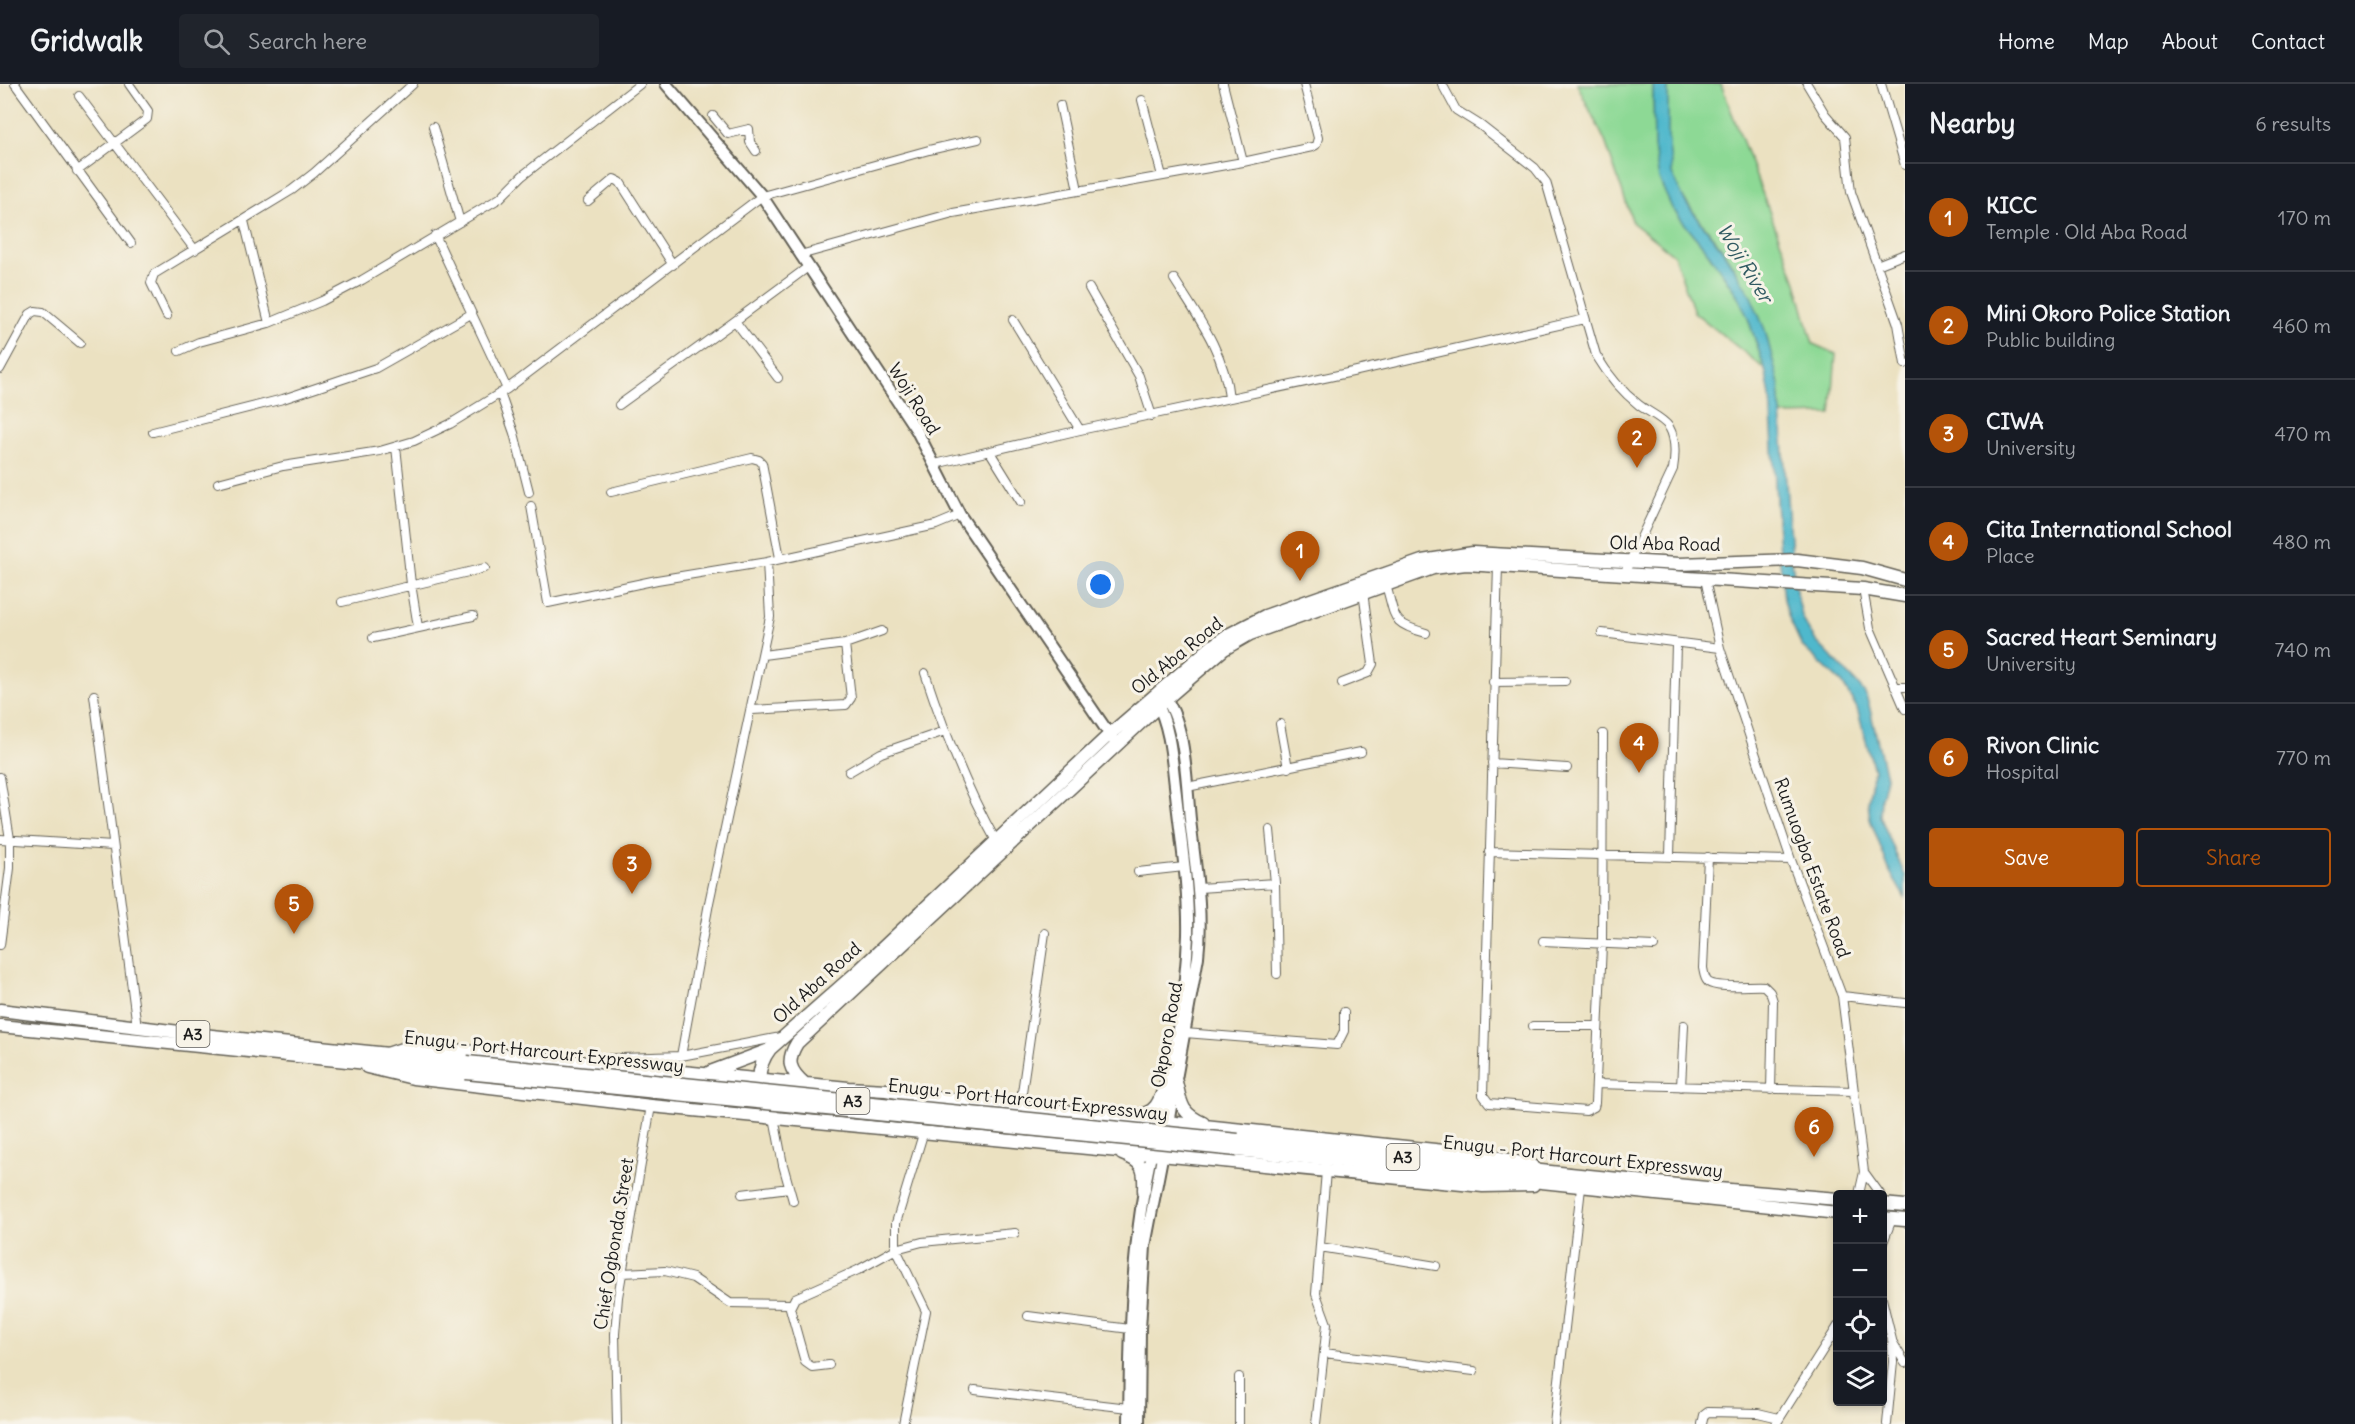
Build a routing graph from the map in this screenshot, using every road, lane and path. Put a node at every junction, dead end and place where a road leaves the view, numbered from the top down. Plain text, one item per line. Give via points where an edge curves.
1 (15, 84) edge
2 (129, 84) edge
3 (414, 84) edge
4 (640, 84) edge
5 (666, 84) edge
6 (1223, 84) edge
7 (1304, 84) edge
8 (1442, 84) edge
9 (1807, 84) edge
10 (1881, 84) edge
11 (79, 96) dead end
12 (1142, 100) dead end
13 (1060, 105) dead end
14 (713, 117) dead end
15 (434, 127) dead end
16 (978, 140) dead end
17 (116, 144) junction
18 (756, 151) dead end
19 (1243, 162) junction
20 (1905, 165) edge
21 (77, 171) junction
22 (1161, 176) junction
23 (1078, 190) junction
24 (762, 196) junction
25 (588, 201) dead end
26 (244, 221) junction
27 (460, 222) junction
28 (435, 235) junction
29 (131, 243) dead end
30 (195, 250) junction
31 (800, 255) junction
32 (1905, 255) edge
33 (673, 265) junction
34 (1877, 265) junction
35 (808, 267) junction
36 (1174, 279) dead end
37 (1089, 288) dead end
38 (471, 314) junction
39 (167, 316) dead end
40 (1585, 319) junction
41 (1013, 320) dead end
42 (735, 321) junction
43 (269, 324) junction
44 (80, 343) dead end
45 (179, 351) dead end
46 (1905, 364) edge
47 (0, 369) edge
48 (778, 378) dead end
49 (503, 391) junction
50 (1229, 398) junction
51 (619, 405) dead end
52 (1152, 416) junction
53 (1080, 430) junction
54 (153, 432) dead end
55 (396, 447) junction
56 (990, 452) junction
57 (935, 464) junction
58 (218, 483) dead end
59 (529, 492) dead end
60 (611, 492) dead end
61 (1021, 502) dead end
62 (531, 506) dead end
63 (960, 515) junction
64 (780, 558) junction
65 (767, 562) junction
66 (1497, 565) junction
67 (485, 568) dead end
68 (1626, 568) junction
69 (1705, 579) junction
70 (1905, 580) edge
71 (411, 584) junction
72 (1386, 585) junction
73 (1863, 589) junction
74 (1364, 592) junction
75 (1905, 596) edge
76 (342, 602) dead end
77 (474, 616) dead end
78 (418, 627) junction
79 (882, 631) dead end
80 (1426, 633) dead end
81 (1602, 633) dead end
82 (373, 638) dead end
83 (845, 644) junction
84 (1676, 644) junction
85 (1720, 648) junction
86 (763, 654) junction
87 (925, 673) dead end
88 (1565, 681) dead end
89 (1493, 682) junction
90 (1342, 684) dead end
91 (1895, 687) junction
92 (1905, 687) edge
93 (94, 695) dead end
94 (1160, 699) junction
95 (1905, 709) edge
96 (752, 710) junction
97 (1280, 724) dead end
98 (945, 731) junction
99 (1603, 734) dead end
100 (1113, 740) junction
101 (1361, 752) dead end
102 (1491, 763) junction
103 (1288, 768) junction
104 (1567, 768) dead end
105 (849, 772) dead end
106 (0, 777) edge
107 (1187, 787) junction
108 (1270, 830) dead end
109 (0, 838) edge
110 (10, 839) junction
111 (996, 841) junction
112 (113, 846) junction
113 (1489, 852) junction
114 (1603, 855) junction
115 (1670, 856) junction
116 (1708, 857) junction
117 (1791, 860) junction
118 (1184, 867) junction
119 (1138, 872) dead end
120 (1275, 883) junction
121 (1199, 888) junction
122 (1045, 933) dead end
123 (1543, 941) dead end
124 (1602, 944) junction
125 (0, 945) edge
126 (1654, 946) dead end
127 (1277, 974) dead end
128 (1842, 996) junction
129 (1905, 1003) edge
130 (0, 1010) edge
131 (1344, 1011) dead end
132 (1684, 1025) dead end
133 (0, 1026) edge
134 (1533, 1026) dead end
135 (1598, 1026) junction
136 (137, 1027) junction
137 (1185, 1033) junction
138 (785, 1036) junction
139 (770, 1049) junction
140 (387, 1054) junction
141 (681, 1056) junction
142 (342, 1060) junction
143 (585, 1063) junction
144 (466, 1067) junction
145 (706, 1074) junction
146 (759, 1078) junction
147 (1171, 1083) junction
148 (805, 1084) junction
149 (1596, 1084) junction
150 (1681, 1087) junction
151 (848, 1088) junction
152 (1772, 1090) junction
153 (1854, 1091) junction
154 (651, 1106) junction
155 (1020, 1106) junction
156 (774, 1117) junction
157 (1117, 1117) junction
158 (1164, 1121) junction
159 (868, 1125) junction
160 (1210, 1126) junction
161 (924, 1131) junction
162 (1238, 1145) junction
163 (1097, 1148) junction
164 (1157, 1154) junction
165 (1326, 1171) junction
166 (1864, 1172) junction
167 (1567, 1174) junction
168 (1551, 1185) junction
169 (789, 1188) junction
170 (1581, 1188) junction
171 (1144, 1190) junction
172 (1860, 1190) edge
173 (1876, 1190) edge
174 (742, 1194) dead end
175 (1833, 1199) edge
176 (793, 1201) dead end
177 (1887, 1201) edge
178 (1905, 1206) edge
179 (1833, 1213) edge
180 (1887, 1218) edge
181 (1905, 1220) edge
182 (1015, 1233) dead end
183 (1320, 1247) junction
184 (896, 1249) junction
185 (1436, 1266) dead end
186 (622, 1273) junction
187 (791, 1304) junction
188 (1028, 1317) dead end
189 (1887, 1320) edge
190 (1130, 1329) junction
191 (1833, 1334) edge
192 (1892, 1340) junction
193 (1324, 1353) junction
194 (1905, 1363) edge
195 (830, 1365) dead end
196 (1474, 1371) dead end
197 (1239, 1377) dead end
198 (975, 1390) dead end
199 (1129, 1408) junction
200 (1778, 1421) edge
201 (617, 1424) edge
202 (903, 1424) edge
203 (1129, 1424) edge
204 (1139, 1424) edge
205 (1239, 1424) edge
206 (1316, 1424) edge
207 (1554, 1424) edge
208 (1702, 1424) edge
209 (1887, 1424) edge

1 - 21 street
2 - 17 street via 147,111 147,119
3 - 26 street via 314,173
4 - 27 street via 522,176 500,198
5 - 24 main road, Woji Road
6 - 19 street
7 - 19 street via 1318,138 1316,145
8 - 40 street via 1456,110 1535,168 1546,182
9 - 34 street via 1825,114 1845,136 1851,192
10 - 20 street
11 - 17 street
12 - 22 street
13 - 23 street
14 - 18 street via 728,134 749,129
15 - 27 street
16 - 24 street
17 - 21 street
17 - 30 street
19 - 22 street
21 - 29 street
22 - 23 street
23 - 31 street via 953,213
24 - 31 main road, Woji Road
24 - 33 street
25 - 33 street via 614,179 620,182
26 - 30 street
26 - 43 street
27 - 28 street
28 - 38 street
28 - 43 street via 332,296
30 - 39 street via 151,279
31 - 35 main road, Woji Road
32 - 34 street
33 - 49 street
34 - 46 street via 1898,324
35 - 42 street
35 - 57 main road, Woji Road
36 - 50 street via 1218,351 1227,376
37 - 52 street via 1139,376
38 - 49 street
38 - 54 street via 376,368 273,401
40 - 50 street
40 - 68 street via 1596,355 1609,376 1638,404 1667,424 1672,434 1673,469
41 - 53 street
42 - 48 street
42 - 51 street
43 - 45 street
44 - 47 street via 43,312 35,310
49 - 55 street via 450,424
49 - 59 street
50 - 52 street
52 - 53 street
53 - 56 street
55 - 58 street via 283,466
55 - 71 street
56 - 57 street
56 - 61 street
57 - 63 main road, Woji Road
60 - 64 street via 752,458 759,460
62 - 65 street via 548,603
63 - 64 street via 936,525
63 - 100 main road, Woji Road
64 - 65 street
65 - 86 street via 771,608
66 - 68 main road, Old Aba Road
66 - 72 main road, Old Aba Road via 1433,568
66 - 89 street
67 - 71 street
68 - 69 main road, Old Aba Road
68 - 70 main road, Old Aba Road via 1797,560 1862,568
68 - 94 main road, Old Aba Road via 1473,552 1422,561 1246,625 1211,647
69 - 73 main road, Old Aba Road
69 - 85 street, Rumuogba Estate Road
71 - 76 street
71 - 78 street
72 - 74 main road, Old Aba Road
72 - 80 street via 1397,621
73 - 75 main road, Old Aba Road
73 - 91 street via 1870,628
74 - 90 street via 1373,664 1368,673
74 - 94 main road, Old Aba Road via 1244,637
77 - 78 street
78 - 82 street
79 - 83 street
81 - 84 street
83 - 86 street
83 - 96 street via 851,698 846,705
84 - 85 street
84 - 115 street
85 - 117 street, Rumuogba Estate Road
86 - 96 street
87 - 98 street
88 - 89 street
89 - 102 street
91 - 92 street
91 - 95 street
93 - 112 street
94 - 100 main road, Old Aba Road
94 - 107 main road, Okporo Road via 1177,726
94 - 118 main road, Okporo Road
96 - 141 street via 709,903
97 - 103 street
98 - 105 street via 881,753
98 - 111 street
99 - 114 street
100 - 111 main road, Old Aba Road
100 - 148 main road, Old Aba Road via 797,1043 790,1064
101 - 103 street
102 - 104 street
102 - 113 street
103 - 107 street
106 - 110 street
107 - 121 main road, Okporo Road
108 - 120 street
109 - 110 street
110 - 112 street
110 - 125 street via 9,886
111 - 138 main road, Old Aba Road
112 - 136 street
113 - 114 street
113 - 149 street via 1485,1100 1586,1111 1595,1103
114 - 115 street
114 - 124 street
115 - 116 street
116 - 117 street
116 - 152 street via 1705,977 1709,983 1764,986 1770,992
117 - 128 street, Rumuogba Estate Road
118 - 119 street
118 - 147 main road, Okporo Road via 1187,954
120 - 121 street
120 - 127 street
121 - 137 main road, Okporo Road via 1200,939
122 - 155 street
123 - 124 street
124 - 126 street
124 - 135 street
128 - 129 street
128 - 153 street, Rumuogba Estate Road
130 - 136 main road, Enugu - Port Harcourt Expressway / A3
131 - 137 street via 1344,1031 1337,1045
132 - 150 street
133 - 142 main road, Enugu - Port Harcourt Expressway / A3
134 - 135 street
135 - 149 street
136 - 140 main road, Enugu - Port Harcourt Expressway / A3
137 - 147 main road, Okporo Road
138 - 139 main road, Old Aba Road
138 - 141 street
139 - 145 main road
139 - 146 main road, Old Aba Road
140 - 143 main road via 411,1046
140 - 144 main road, Enugu - Port Harcourt Expressway / A3
141 - 143 street via 588,1059
142 - 144 main road, Enugu - Port Harcourt Expressway / A3
142 - 154 main road via 413,1078
143 - 145 main road
144 - 162 main road, Enugu - Port Harcourt Expressway / A3, bridge
145 - 146 main road
146 - 148 main road
146 - 156 main road via 763,1103
147 - 157 main road via 1150,1113
147 - 158 main road, Okporo Road
147 - 160 main road via 1184,1110
148 - 151 main road
149 - 150 street
150 - 152 street
151 - 155 main road
151 - 159 main road via 872,1095 880,1102 876,1121
152 - 153 street
153 - 166 street, Rumuogba Estate Road
154 - 156 main road
154 - 186 street, Chief Ogbonda Street
155 - 157 main road
156 - 159 main road
156 - 169 street
157 - 158 main road
158 - 160 main road
158 - 164 main road, Okporo Road
159 - 161 main road
160 - 167 main road via 1492,1156
161 - 163 main road
161 - 184 street via 896,1222
162 - 167 main road, Enugu - Port Harcourt Expressway / A3
162 - 168 main road, Enugu - Port Harcourt Expressway / A3
163 - 164 main road
163 - 171 main road via 1137,1161 1145,1175
164 - 165 main road
164 - 171 main road, Okporo Road
164 - 204 main road, Okporo Road via 1145,1246
165 - 168 main road via 1483,1186
165 - 183 street
166 - 172 street, Rumuogba Estate Road
166 - 173 street, Rumuogba Estate Road
167 - 175 main road, Enugu - Port Harcourt Expressway / A3
168 - 170 main road, Enugu - Port Harcourt Expressway / A3
169 - 174 street
169 - 176 street
170 - 179 main road, Enugu - Port Harcourt Expressway / A3
170 - 207 street
171 - 190 main road, Okporo Road
177 - 178 main road
180 - 181 main road
182 - 184 street via 922,1242
183 - 185 street
183 - 193 street via 1316,1294 1327,1324
184 - 187 street via 795,1298
184 - 202 street via 926,1311
186 - 187 street via 665,1271 693,1278 730,1303
186 - 201 street, Chief Ogbonda Street via 615,1334
187 - 195 street via 805,1362 812,1367
188 - 190 street
189 - 192 street
190 - 199 main road, Okporo Road
191 - 200 street
192 - 194 street
192 - 209 street
193 - 196 street
193 - 206 street
197 - 205 street
198 - 199 street
199 - 203 main road, Okporo Road
200 - 208 street via 1758,1413 1708,1412

